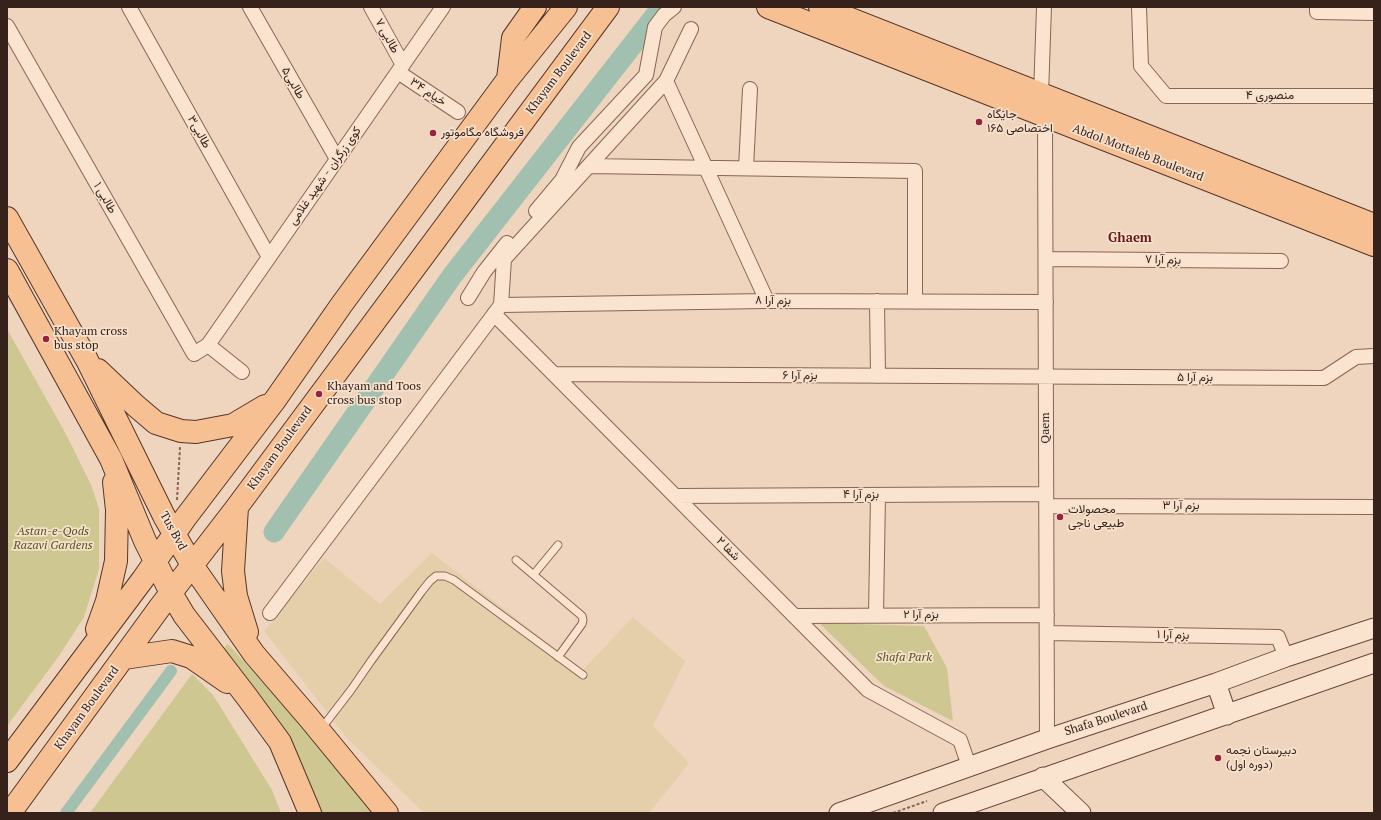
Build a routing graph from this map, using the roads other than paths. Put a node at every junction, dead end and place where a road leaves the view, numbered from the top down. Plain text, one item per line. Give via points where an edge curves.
1 (129, 7) edge
2 (250, 7) edge
3 (371, 7) edge
4 (443, 7) edge
5 (535, 7) edge
6 (566, 7) edge
7 (608, 7) edge
8 (674, 7) edge
9 (768, 7) edge
10 (820, 7) edge
11 (1044, 7) edge
12 (1139, 7) edge
13 (1317, 9) edge
14 (1374, 13) edge
15 (7, 26) edge
16 (691, 29) dead end
17 (400, 68) junction
18 (508, 79) junction
19 (666, 81) junction
20 (750, 89) dead end
21 (1041, 95) junction
22 (1374, 96) edge
23 (458, 112) dead end
24 (1045, 117) junction
25 (337, 159) junction
26 (589, 166) junction
27 (706, 168) junction
28 (746, 168) junction
29 (7, 218) edge
30 (1374, 225) edge
31 (1374, 245) edge
32 (269, 257) junction
33 (1046, 259) junction
34 (1281, 261) dead end
35 (7, 270) edge
36 (468, 298) dead end
37 (767, 301) junction
38 (877, 301) junction
39 (915, 302) junction
40 (1046, 302) junction
41 (497, 310) junction
42 (208, 345) junction
43 (1374, 356) edge
44 (86, 360) junction
45 (242, 372) dead end
46 (554, 374) junction
47 (878, 376) junction
48 (1046, 377) junction
49 (275, 400) junction
50 (111, 459) junction
51 (878, 495) junction
52 (675, 496) junction
53 (1046, 500) junction
54 (237, 507) junction
55 (1374, 507) edge
56 (174, 534) junction
57 (558, 545) dead end
58 (516, 560) dead end
59 (155, 561) junction
60 (192, 565) junction
61 (534, 574) junction
62 (171, 593) junction
63 (270, 613) dead end
64 (876, 615) junction
65 (1046, 615) junction
66 (795, 616) junction
67 (1374, 628) edge
68 (240, 633) junction
69 (1047, 633) junction
70 (91, 647) junction
71 (254, 654) junction
72 (216, 657) junction
73 (558, 657) junction
74 (1286, 657) junction
75 (124, 658) junction
76 (1374, 663) edge
77 (583, 675) dead end
78 (1216, 683) junction
79 (248, 697) junction
80 (1227, 715) junction
81 (320, 731) junction
82 (1047, 739) junction
83 (7, 761) edge
84 (969, 766) junction
85 (1043, 777) junction
86 (364, 785) junction
87 (879, 807) edge
88 (10, 813) edge
89 (310, 813) edge
90 (387, 813) edge
91 (398, 813) edge
92 (839, 813) edge
93 (943, 813) edge
94 (1082, 813) edge

1 - 32 street, طالبی۳
2 - 25 street, طالبی۵
3 - 17 street, طالبی ۷
4 - 17 street, کوی زرگران - شهید غلامی
5 - 18 main road via 513,38
6 - 18 main road
7 - 54 main road, Khayam Boulevard
8 - 36 street via 655,27 646,75 579,147 562,180 497,255
9 - 24 main road, Abdol Mottaleb Boulevard
10 - 21 main road, Abdol Mottaleb Boulevard
11 - 21 street, Qaem
12 - 22 street, منصوری ۴ via 1141,66 1166,96
13 - 14 street
15 - 42 street, طالبی ۱ via 194,354
16 - 19 street
17 - 23 street, خیام ۳۴
17 - 25 street, کوی زرگران - شهید غلامی
18 - 49 main road via 347,297
19 - 26 street
19 - 27 street
20 - 28 street
21 - 24 street, Qaem
21 - 30 main road, Abdol Mottaleb Boulevard
24 - 31 main road, Abdol Mottaleb Boulevard
24 - 33 street, Qaem
25 - 32 street, کوی زرگران - شهید غلامی
26 - 27 street
26 - 41 street via 504,259
27 - 28 street
27 - 37 street
28 - 39 street via 916,171
29 - 44 main road, Tus Bvd
32 - 42 street, کوی زرگران - شهید غلامی
33 - 34 street, بزم آرا ۷
33 - 40 street, Qaem
35 - 50 main road
37 - 38 street, بزم آرا ۸
37 - 41 street, بزم آرا ۸
38 - 39 street, بزم آرا ۸
38 - 47 street
39 - 40 street, بزم آرا ۸
40 - 48 street, Qaem
41 - 46 street, شفا ۲
41 - 63 street
42 - 45 street
43 - 48 street, بزم آرا ۵ via 1356,357 1324,378
44 - 49 main road via 156,423 180,431 196,432 233,425
44 - 56 main road, Tus Bvd
46 - 47 street, بزم آرا ۶
46 - 52 street, شفا ۲
47 - 48 street, بزم آرا ۶
48 - 53 street, Qaem
49 - 56 main road
50 - 59 main road
50 - 70 main road via 117,510 116,561 107,601
51 - 52 street, بزم آرا ۴
51 - 53 street, بزم آرا ۴
51 - 64 street
52 - 66 street, شفا ۲
53 - 55 street, بزم آرا ۳
53 - 65 street, Qaem
54 - 60 main road, Khayam Boulevard
54 - 71 main road via 233,571 236,596
56 - 59 main road
56 - 60 main road, Tus Bvd
57 - 61 lane
58 - 61 lane
59 - 62 main road
59 - 70 main road
60 - 62 main road, Khayam Boulevard
60 - 68 main road, Tus Bvd
61 - 73 lane via 578,612 583,620
62 - 72 main road via 184,615
62 - 75 main road, Khayam Boulevard
64 - 65 street, بزم آرا ۲
64 - 66 street, بزم آرا ۲
65 - 69 street, Qaem
66 - 84 street, شفا ۲ via 868,690 960,740
67 - 74 street, Shafa Boulevard
68 - 71 main road, Tus Bvd
68 - 72 main road via 230,634 222,639
69 - 74 street, بزم آرا ۱ via 1278,637
69 - 82 street, Qaem
70 - 83 main road
71 - 81 main road, Tus Bvd
72 - 79 main road
73 - 77 lane
73 - 81 lane via 454,580 436,576 422,591
74 - 78 street, Shafa Boulevard
75 - 79 main road via 172,651 191,657
75 - 88 main road, Khayam Boulevard
76 - 80 street
78 - 80 street
78 - 82 street, Shafa Boulevard
79 - 89 main road via 280,742
80 - 85 street
81 - 86 main road, Tus Bvd
82 - 84 street, Shafa Boulevard
84 - 87 street, Shafa Boulevard
85 - 93 street
85 - 94 street
86 - 90 main road, Tus Bvd
86 - 91 street
87 - 92 street, Shafa Boulevard

